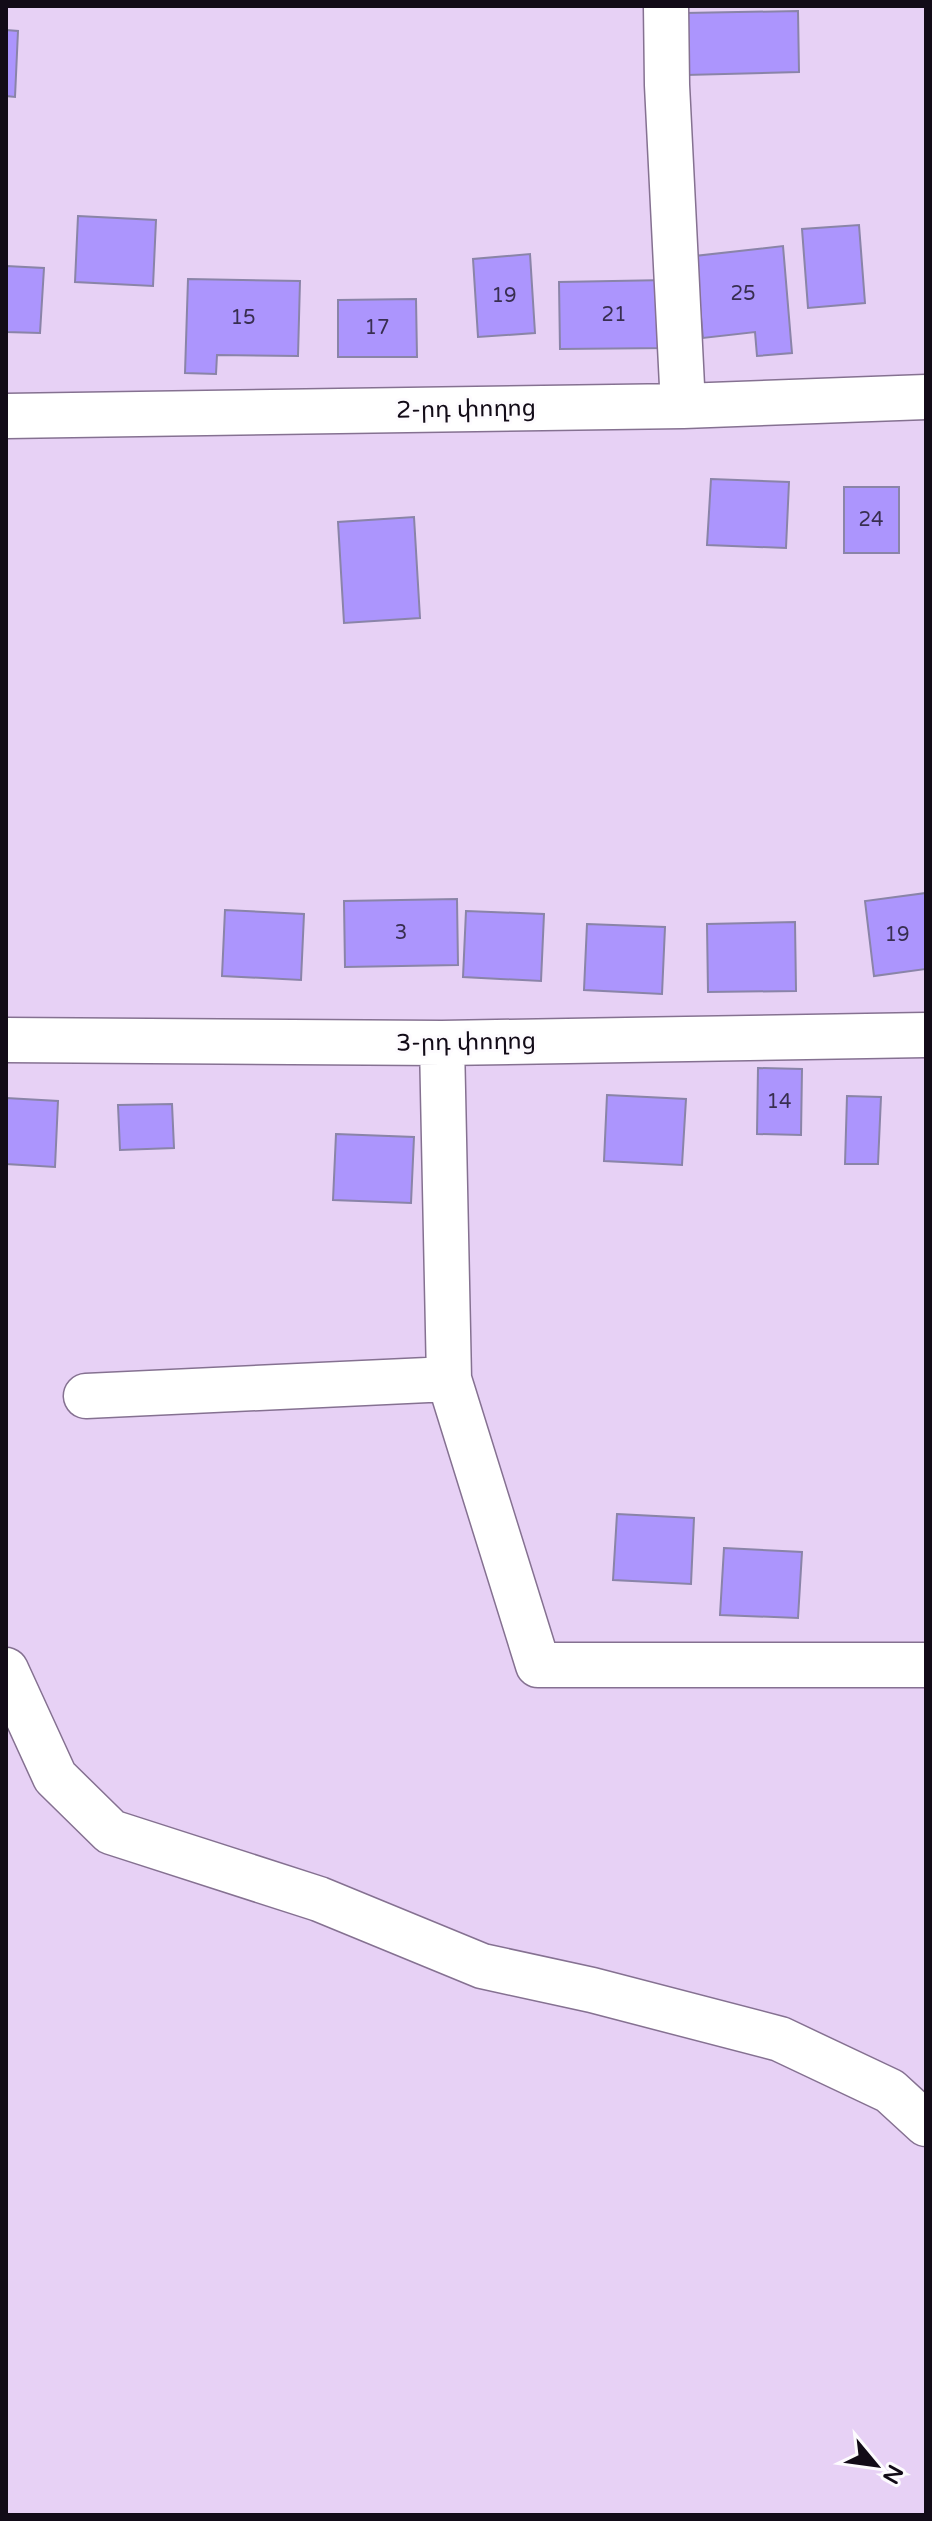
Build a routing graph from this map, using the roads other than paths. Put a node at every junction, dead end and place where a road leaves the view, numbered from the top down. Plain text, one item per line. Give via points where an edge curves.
1 (666, 6) edge
2 (926, 397) edge
3 (683, 406) junction
4 (6, 416) edge
5 (926, 1035) edge
6 (6, 1040) edge
7 (442, 1043) junction
8 (449, 1379) junction
9 (86, 1396) dead end
10 (926, 1665) edge
11 (6, 1670) edge
12 (926, 2124) edge

1 - 3 street
2 - 3 street, 2-րդ փողոց
3 - 4 street, 2-րդ փողոց
5 - 7 street, 3-րդ փողոց
6 - 7 street, 3-րդ փողոց
7 - 8 street
8 - 9 street
8 - 10 street via 538,1665
11 - 12 street via 55,1777 111,1832 319,1899 482,1966 780,2039 890,2091

